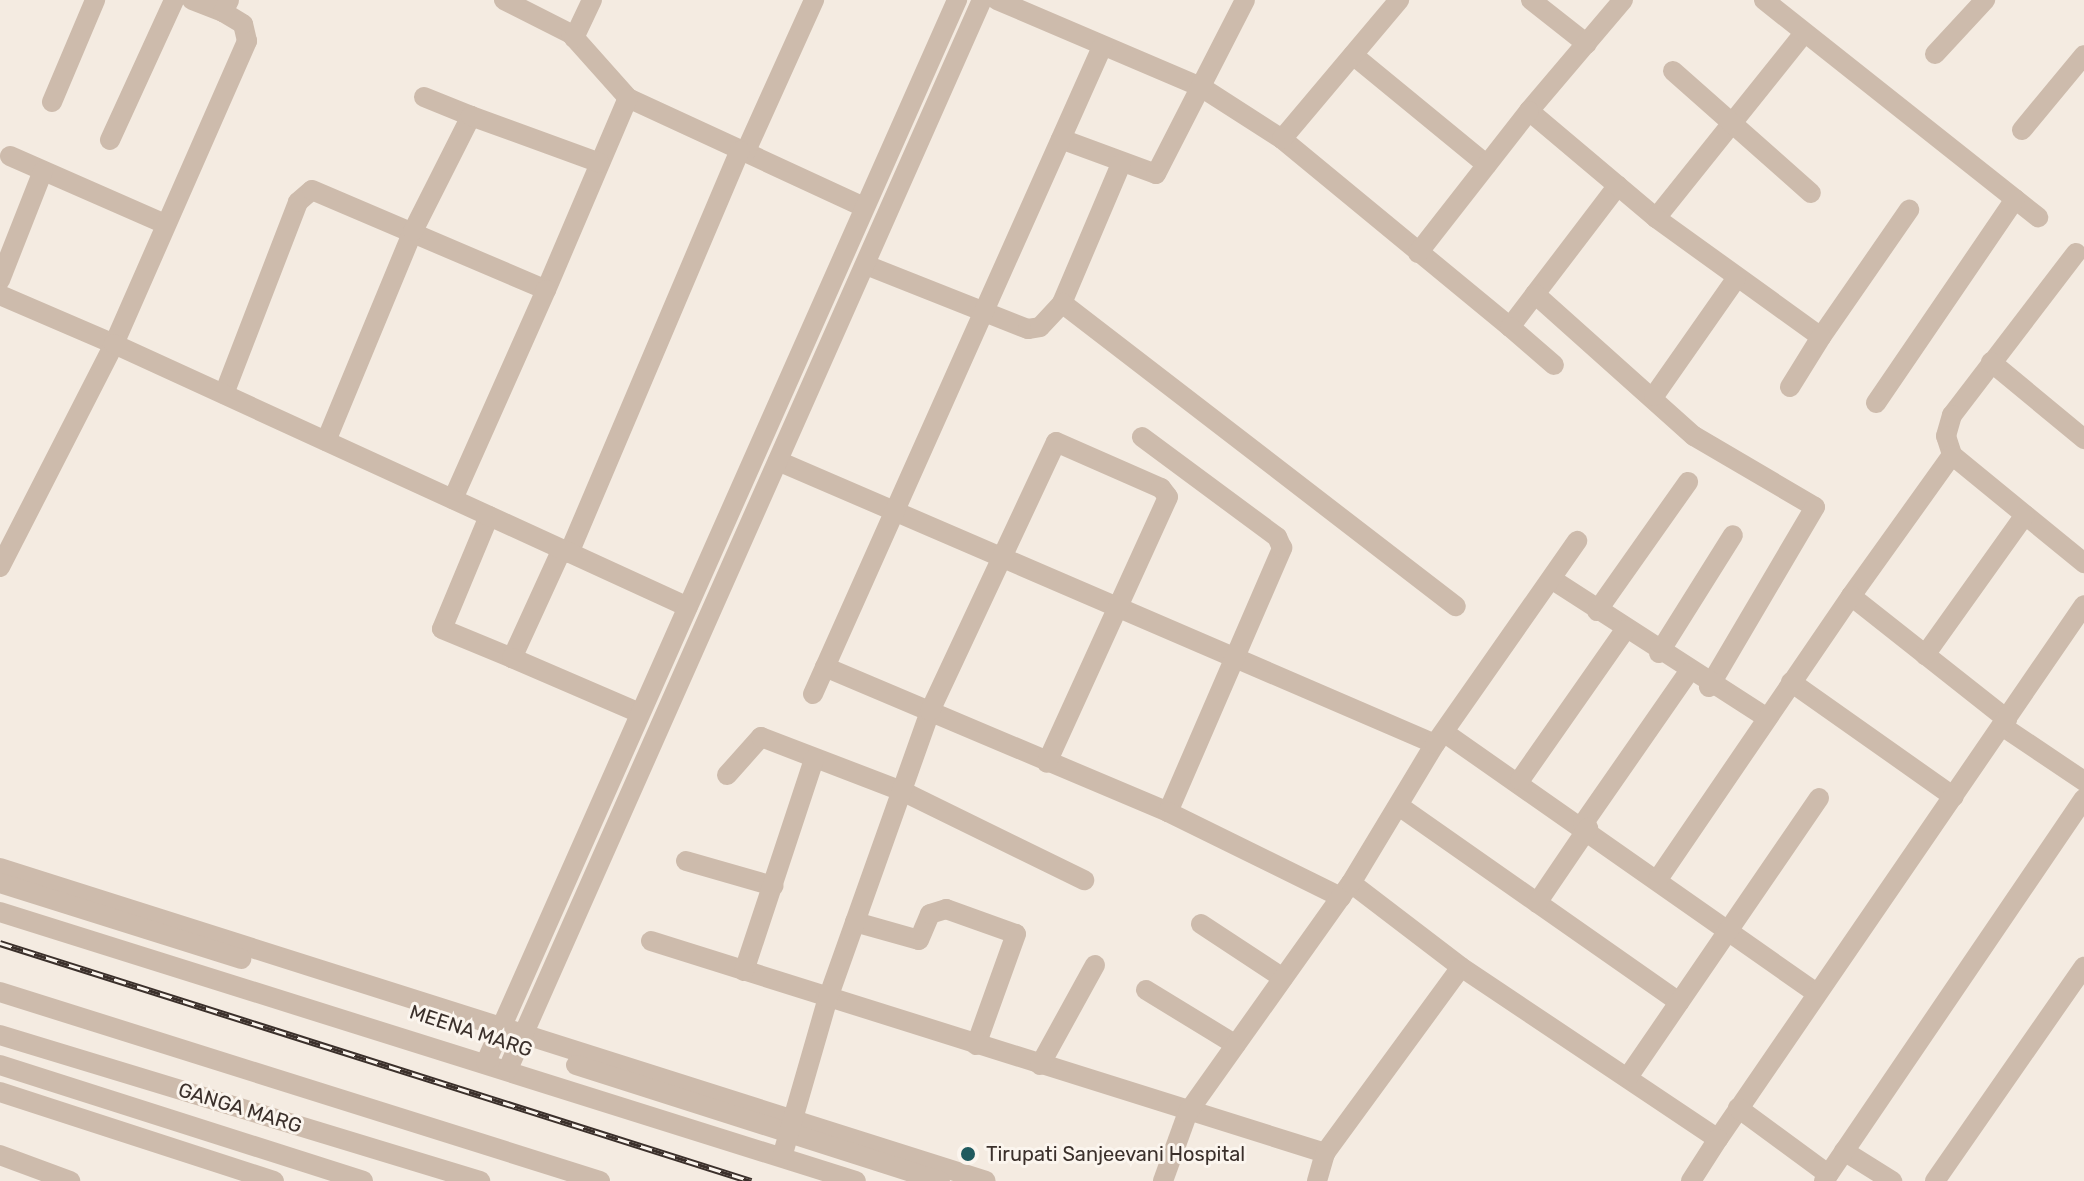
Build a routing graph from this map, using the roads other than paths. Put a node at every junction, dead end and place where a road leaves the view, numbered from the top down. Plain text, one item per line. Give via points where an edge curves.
1 (95, 0) edge
2 (174, 0) edge
3 (192, 0) edge
4 (504, 0) edge
5 (592, 0) edge
6 (814, 0) edge
7 (957, 0) edge
8 (982, 0) edge
9 (997, 0) edge
10 (1245, 0) edge
11 (1399, 0) edge
12 (1531, 0) edge
13 (1623, 0) edge
14 (1764, 0) edge
15 (1985, 0) edge
16 (226, 6) edge
17 (1804, 33) junction
18 (574, 38) junction
19 (1587, 44) junction
20 (1102, 47) junction
21 (1935, 54) dead end
22 (1353, 55) junction
23 (2084, 55) edge
24 (1673, 71) dead end
25 (1201, 87) junction
26 (424, 97) dead end
27 (628, 98) junction
28 (52, 102) dead end
29 (1529, 111) junction
30 (471, 116) junction
31 (1730, 126) junction
32 (2022, 130) dead end
33 (1061, 139) junction
34 (1282, 139) junction
35 (110, 140) dead end
36 (742, 152) junction
37 (10, 156) dead end
38 (600, 163) junction
39 (1121, 164) junction
40 (1487, 165) junction
41 (43, 171) junction
42 (1618, 185) junction
43 (1811, 193) dead end
44 (2015, 199) junction
45 (864, 207) junction
46 (1909, 210) dead end
47 (2038, 217) dead end
48 (1656, 218) junction
49 (165, 224) junction
50 (413, 231) junction
51 (1418, 253) junction
52 (2076, 253) dead end
53 (866, 265) junction
54 (1736, 279) junction
55 (0, 280) edge
56 (546, 290) junction
57 (1535, 294) junction
58 (0, 295) edge
59 (1062, 303) junction
60 (982, 314) junction
61 (1510, 327) junction
62 (1821, 337) junction
63 (114, 344) junction
64 (1991, 362) junction
65 (1554, 365) dead end
66 (1790, 387) dead end
67 (224, 394) junction
68 (1654, 396) junction
69 (1876, 403) dead end
70 (1142, 437) dead end
71 (2084, 439) edge
72 (326, 441) junction
73 (1952, 455) junction
74 (778, 461) junction
75 (1688, 482) dead end
76 (453, 499) junction
77 (895, 509) junction
78 (2025, 515) junction
79 (489, 516) junction
80 (1733, 535) dead end
81 (1577, 541) dead end
82 (566, 551) junction
83 (1001, 556) junction
84 (2083, 561) edge
85 (0, 567) edge
86 (1553, 580) junction
87 (1851, 596) junction
88 (2084, 605) edge
89 (1456, 606) dead end
90 (688, 607) junction
91 (1122, 610) junction
92 (1597, 611) junction
93 (1625, 630) junction
94 (1659, 653) junction
95 (1925, 655) junction
96 (512, 658) junction
97 (1233, 660) junction
98 (825, 667) junction
99 (1688, 673) junction
100 (1791, 682) junction
101 (1709, 687) junction
102 (813, 694) dead end
103 (930, 711) junction
104 (640, 713) junction
105 (1767, 718) junction
106 (2004, 723) junction
107 (1440, 739) junction
108 (814, 759) junction
109 (1047, 763) junction
110 (727, 775) dead end
111 (1520, 780) junction
112 (2084, 781) edge
113 (902, 791) junction
114 (1954, 797) junction
115 (1819, 798) dead end
116 (2084, 799) edge
117 (1399, 806) junction
118 (1168, 812) junction
119 (1586, 826) junction
120 (686, 861) dead end
121 (0, 868) edge
122 (1658, 879) junction
123 (1084, 880) dead end
124 (0, 883) edge
125 (773, 886) junction
126 (1346, 890) junction
127 (1537, 903) junction
128 (0, 912) edge
129 (855, 922) junction
130 (1201, 924) dead end
131 (1729, 930) junction
132 (651, 941) dead end
133 (1095, 965) dead end
134 (1461, 967) junction
135 (2084, 967) edge
136 (744, 971) junction
137 (1283, 978) junction
138 (1146, 990) dead end
139 (0, 992) edge
140 (1815, 992) junction
141 (828, 998) junction
142 (1679, 1002) junction
143 (497, 1032) junction
144 (0, 1035) edge
145 (519, 1039) junction
146 (976, 1045) junction
147 (1236, 1045) junction
148 (486, 1062) junction
149 (0, 1065) edge
150 (1040, 1065) junction
151 (508, 1069) junction
152 (1628, 1077) junction
153 (0, 1092) edge
154 (1738, 1108) junction
155 (1188, 1112) junction
156 (791, 1126) junction
157 (1718, 1139) junction
158 (1844, 1151) junction
159 (1325, 1153) junction
160 (782, 1157) junction
161 (9, 1158) edge
162 (1826, 1177) edge
163 (12, 1181) edge
164 (70, 1181) edge
165 (274, 1181) edge
166 (363, 1181) edge
167 (480, 1181) edge
168 (600, 1181) edge
169 (856, 1181) edge
170 (940, 1181) edge
171 (986, 1181) edge
172 (1163, 1181) edge
173 (1317, 1181) edge
174 (1691, 1181) edge
175 (1892, 1181) edge
176 (1935, 1181) edge

1 - 28 street
2 - 35 street
3 - 16 street
4 - 18 street
5 - 18 street
6 - 36 street
7 - 45 street
8 - 53 street
9 - 20 street
10 - 25 street
11 - 22 street
12 - 19 street
13 - 19 street
14 - 17 street
15 - 21 street
16 - 49 street via 243,24 247,41
17 - 31 street
17 - 44 street
18 - 27 street
19 - 29 street
20 - 25 street
20 - 33 street
22 - 34 street
22 - 40 street
23 - 32 street
24 - 31 street
25 - 34 street
25 - 39 street via 1164,168 1143,173
26 - 30 street
27 - 36 street
27 - 38 street
29 - 40 street
29 - 42 street
30 - 38 street
30 - 50 street
31 - 43 street
31 - 48 street
33 - 39 street
33 - 60 street
34 - 51 street
36 - 45 street
36 - 82 street
37 - 41 street
38 - 56 street
39 - 59 street
40 - 51 street
41 - 49 street
41 - 55 street
42 - 48 street
42 - 57 street
44 - 47 street
44 - 69 street
45 - 90 street
46 - 62 street
48 - 54 street
49 - 63 street
50 - 56 street
50 - 67 street via 323,189 304,195
50 - 72 street
51 - 61 street
52 - 64 street
53 - 60 street
53 - 74 street
54 - 62 street
54 - 68 street
56 - 76 street
57 - 61 street
57 - 68 street
58 - 63 street
59 - 60 street via 1032,329
59 - 89 street
60 - 77 street
61 - 65 street
62 - 66 street
63 - 67 street
63 - 85 street
64 - 71 street
64 - 73 street via 1952,415 1946,436
67 - 72 street
68 - 101 street via 1694,436 1815,507
70 - 97 street via 1265,528 1282,548
72 - 76 street
73 - 78 street
73 - 87 street
74 - 77 street
74 - 145 street
75 - 92 street
76 - 79 street
77 - 83 street
77 - 98 street
78 - 84 street
78 - 95 street
79 - 82 street
79 - 96 street via 442,629
80 - 94 street
81 - 86 street
82 - 90 street
82 - 96 street
83 - 91 street
83 - 91 street via 1049,448 1063,443 1168,497
83 - 103 street
86 - 92 street
86 - 107 street
87 - 95 street
87 - 100 street
88 - 106 street
90 - 104 street
91 - 97 street
91 - 109 street
92 - 93 street
93 - 94 street
93 - 111 street
94 - 99 street
95 - 106 street
96 - 104 street
97 - 107 street
97 - 118 street
98 - 102 street
98 - 103 street
99 - 101 street
99 - 119 street
100 - 105 street
100 - 114 street
101 - 105 street
103 - 109 street
103 - 113 street
104 - 143 street
105 - 122 street
106 - 112 street
106 - 114 street
107 - 111 street
107 - 117 street
108 - 110 street via 753,738
108 - 113 street
108 - 125 street
109 - 118 street
111 - 119 street
113 - 123 street
113 - 129 street
114 - 140 street
115 - 131 street
116 - 158 street
117 - 126 street
117 - 127 street
118 - 126 street
119 - 122 street
119 - 127 street
120 - 125 street
121 - 143 street
122 - 131 street
124 - 143 street, MEENA MARG
125 - 136 street
126 - 134 street
126 - 137 street
127 - 142 street
128 - 148 street, MEENA MARG
129 - 141 street
129 - 146 street via 919,940 930,914 946,909 1016,934
130 - 137 street
131 - 140 street
131 - 142 street
132 - 136 street
133 - 150 street
134 - 152 street
134 - 159 street
135 - 176 street
136 - 141 street
137 - 147 street
138 - 147 street
139 - 168 street
140 - 154 street
141 - 146 street
141 - 156 street
142 - 152 street
143 - 145 street
143 - 148 street
144 - 167 street, GANGA MARG
145 - 151 street
145 - 156 street
146 - 150 street
147 - 155 street
148 - 151 street, MEENA MARG
149 - 166 street, GANGA MARG
150 - 155 street
151 - 160 street, MEENA MARG
152 - 157 street
153 - 165 street
154 - 157 street
154 - 162 street
155 - 159 street
155 - 172 street
156 - 160 street
156 - 170 street
156 - 171 street
157 - 174 street
158 - 162 street
158 - 175 street
159 - 173 street
160 - 169 street, MEENA MARG
161 - 163 street
161 - 164 street

